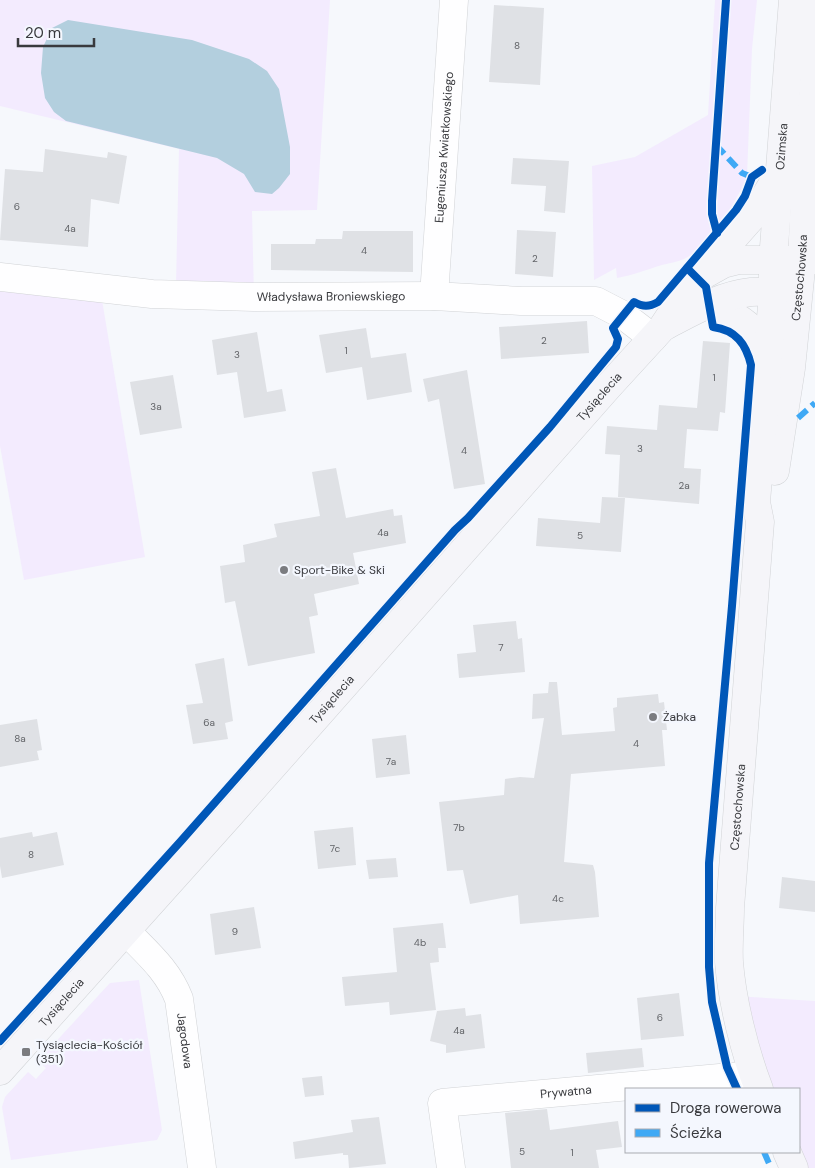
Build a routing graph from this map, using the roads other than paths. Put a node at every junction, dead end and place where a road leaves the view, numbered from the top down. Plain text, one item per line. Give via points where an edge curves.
1 (454, 0) edge
2 (793, 0) edge
3 (815, 0) edge
4 (793, 172) junction
5 (815, 214) edge
6 (809, 259) edge
7 (773, 260) junction
8 (0, 277) edge
9 (698, 278) junction
10 (772, 293) junction
11 (807, 295) edge
12 (434, 296) junction
13 (710, 304) junction
14 (657, 333) junction
15 (815, 342) edge
16 (779, 366) junction
17 (126, 931) junction
18 (0, 1071) edge
19 (756, 1082) edge
20 (666, 1088) edge
21 (625, 1091) edge
22 (787, 1153) edge
23 (202, 1168) edge
24 (451, 1168) edge
25 (794, 1168) edge

1 - 12 street, Eugeniusza Kwiatkowskiego
2 - 4 street, Ozimska
3 - 4 street, Częstochowska via 814,85
4 - 5 street
4 - 6 street, Częstochowska
4 - 7 street, Ozimska
4 - 9 street
6 - 7 street, Tysiąclecia
6 - 11 street, Częstochowska
7 - 9 street, Tysiąclecia via 739,260 722,264
7 - 10 street, Ozimska
8 - 12 street, Władysława Broniewskiego via 152,294
9 - 14 street, Tysiąclecia
10 - 11 street, Tysiąclecia
10 - 13 street, Tysiąclecia via 751,292
10 - 16 street, Częstochowska
11 - 16 street, Częstochowska
12 - 14 street, Władysława Broniewskiego via 596,301
13 - 14 street, Tysiąclecia
13 - 16 street via 752,330
14 - 17 street, Tysiąclecia
15 - 16 street via 804,357
16 - 19 street, Częstochowska via 756,502 760,522 734,849 729,962 741,1030
17 - 18 street, Tysiąclecia
17 - 23 street, Jagodowa via 165,971 179,999
19 - 20 street, Prywatna
21 - 24 street, Prywatna via 442,1103
22 - 25 street

